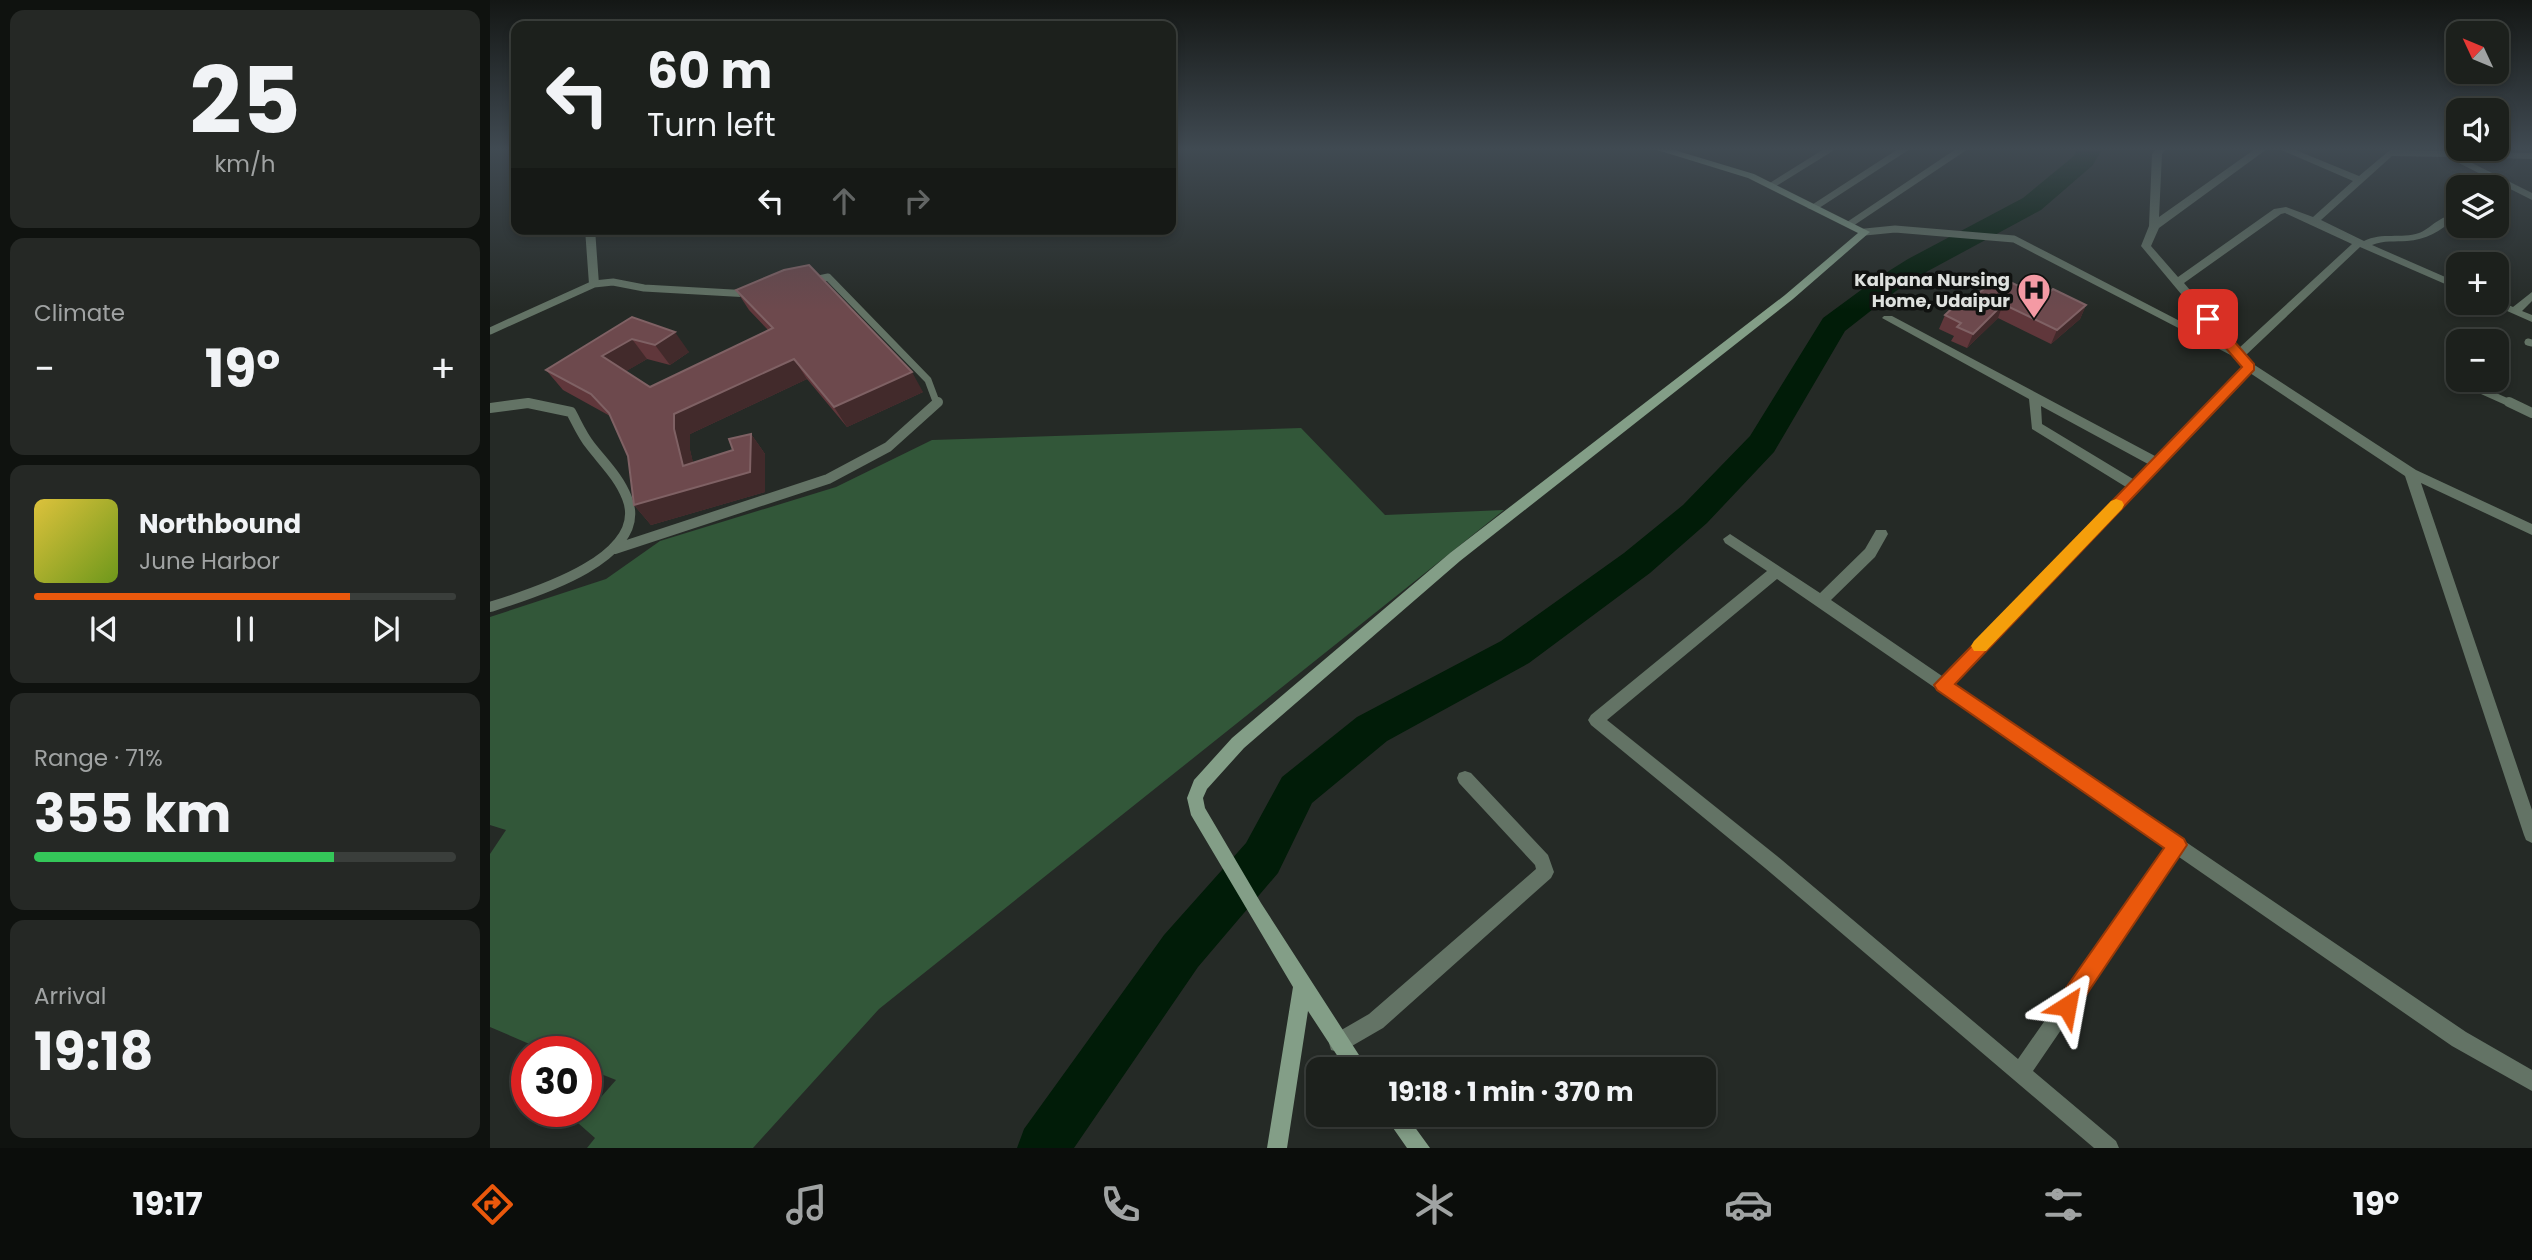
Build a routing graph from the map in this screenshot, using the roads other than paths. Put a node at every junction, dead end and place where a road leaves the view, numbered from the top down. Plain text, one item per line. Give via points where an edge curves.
1 (1801, 203) edge
2 (1821, 203) edge
3 (1882, 203) edge
4 (2155, 203) edge
5 (2187, 203) edge
6 (2335, 203) edge
7 (1812, 208) junction
8 (2446, 220) edge
9 (2314, 221) junction
10 (1849, 224) junction
11 (2154, 226) junction
12 (1864, 232) junction
13 (590, 235) edge
14 (2362, 244) junction
15 (2446, 281) edge
16 (804, 282) edge
17 (2177, 282) junction
18 (594, 284) junction
19 (755, 292) edge
20 (2532, 295) edge
21 (2509, 309) edge
22 (2515, 312) junction
23 (1888, 318) dead end
24 (2532, 319) edge
25 (490, 331) edge
26 (2238, 355) junction
27 (2249, 367) junction
28 (2484, 392) edge
29 (2035, 397) junction
30 (490, 408) edge
31 (2532, 413) edge
32 (2157, 463) junction
33 (2412, 473) junction
34 (2134, 486) junction
35 (2531, 527) edge
36 (1881, 534) dead end
37 (1730, 539) dead end
38 (615, 549) junction
39 (1777, 571) junction
40 (1821, 601) junction
41 (490, 607) edge
42 (1943, 685) junction
43 (1465, 778) dead end
44 (2532, 835) edge
45 (2177, 845) junction
46 (1303, 983) junction
47 (1338, 1043) junction
48 (1349, 1057) edge
49 (2019, 1074) junction
50 (2532, 1081) edge
51 (1403, 1127) edge
52 (1277, 1148) edge
53 (1420, 1148) edge
54 (2109, 1148) edge

1 - 7 street
2 - 7 street
3 - 10 street
4 - 11 street
5 - 11 street
6 - 9 street
7 - 10 street
8 - 14 street via 2430,232 2408,238 2377,237
9 - 14 street
9 - 17 street via 2278,211
10 - 12 street
11 - 17 street via 2146,246
12 - 26 lane via 2014,239
12 - 46 street via 1789,297 1455,557 1238,743 1200,785 1197,810
13 - 18 street
14 - 15 street
14 - 26 street
16 - 38 lane via 828,276 928,380 939,403 895,444 862,464
17 - 26 street
18 - 19 lane via 743,295
18 - 25 lane
20 - 22 street
21 - 22 street
22 - 24 street
23 - 29 street
26 - 27 street
27 - 32 street
27 - 33 street
28 - 31 lane
29 - 32 street
29 - 34 street via 2036,426
30 - 38 lane via 528,403 571,412 619,483 631,513 627,534
32 - 34 street
33 - 35 street
33 - 44 street
34 - 42 street
36 - 40 street via 1870,553
37 - 39 street
38 - 41 lane via 525,597
39 - 40 street
39 - 49 street via 1596,720
40 - 42 street
42 - 45 street
43 - 47 street via 1542,861 1545,872 1376,1021
45 - 49 street
45 - 50 street via 2459,1039
46 - 47 street
46 - 52 street
47 - 48 street
49 - 54 street
51 - 53 street

